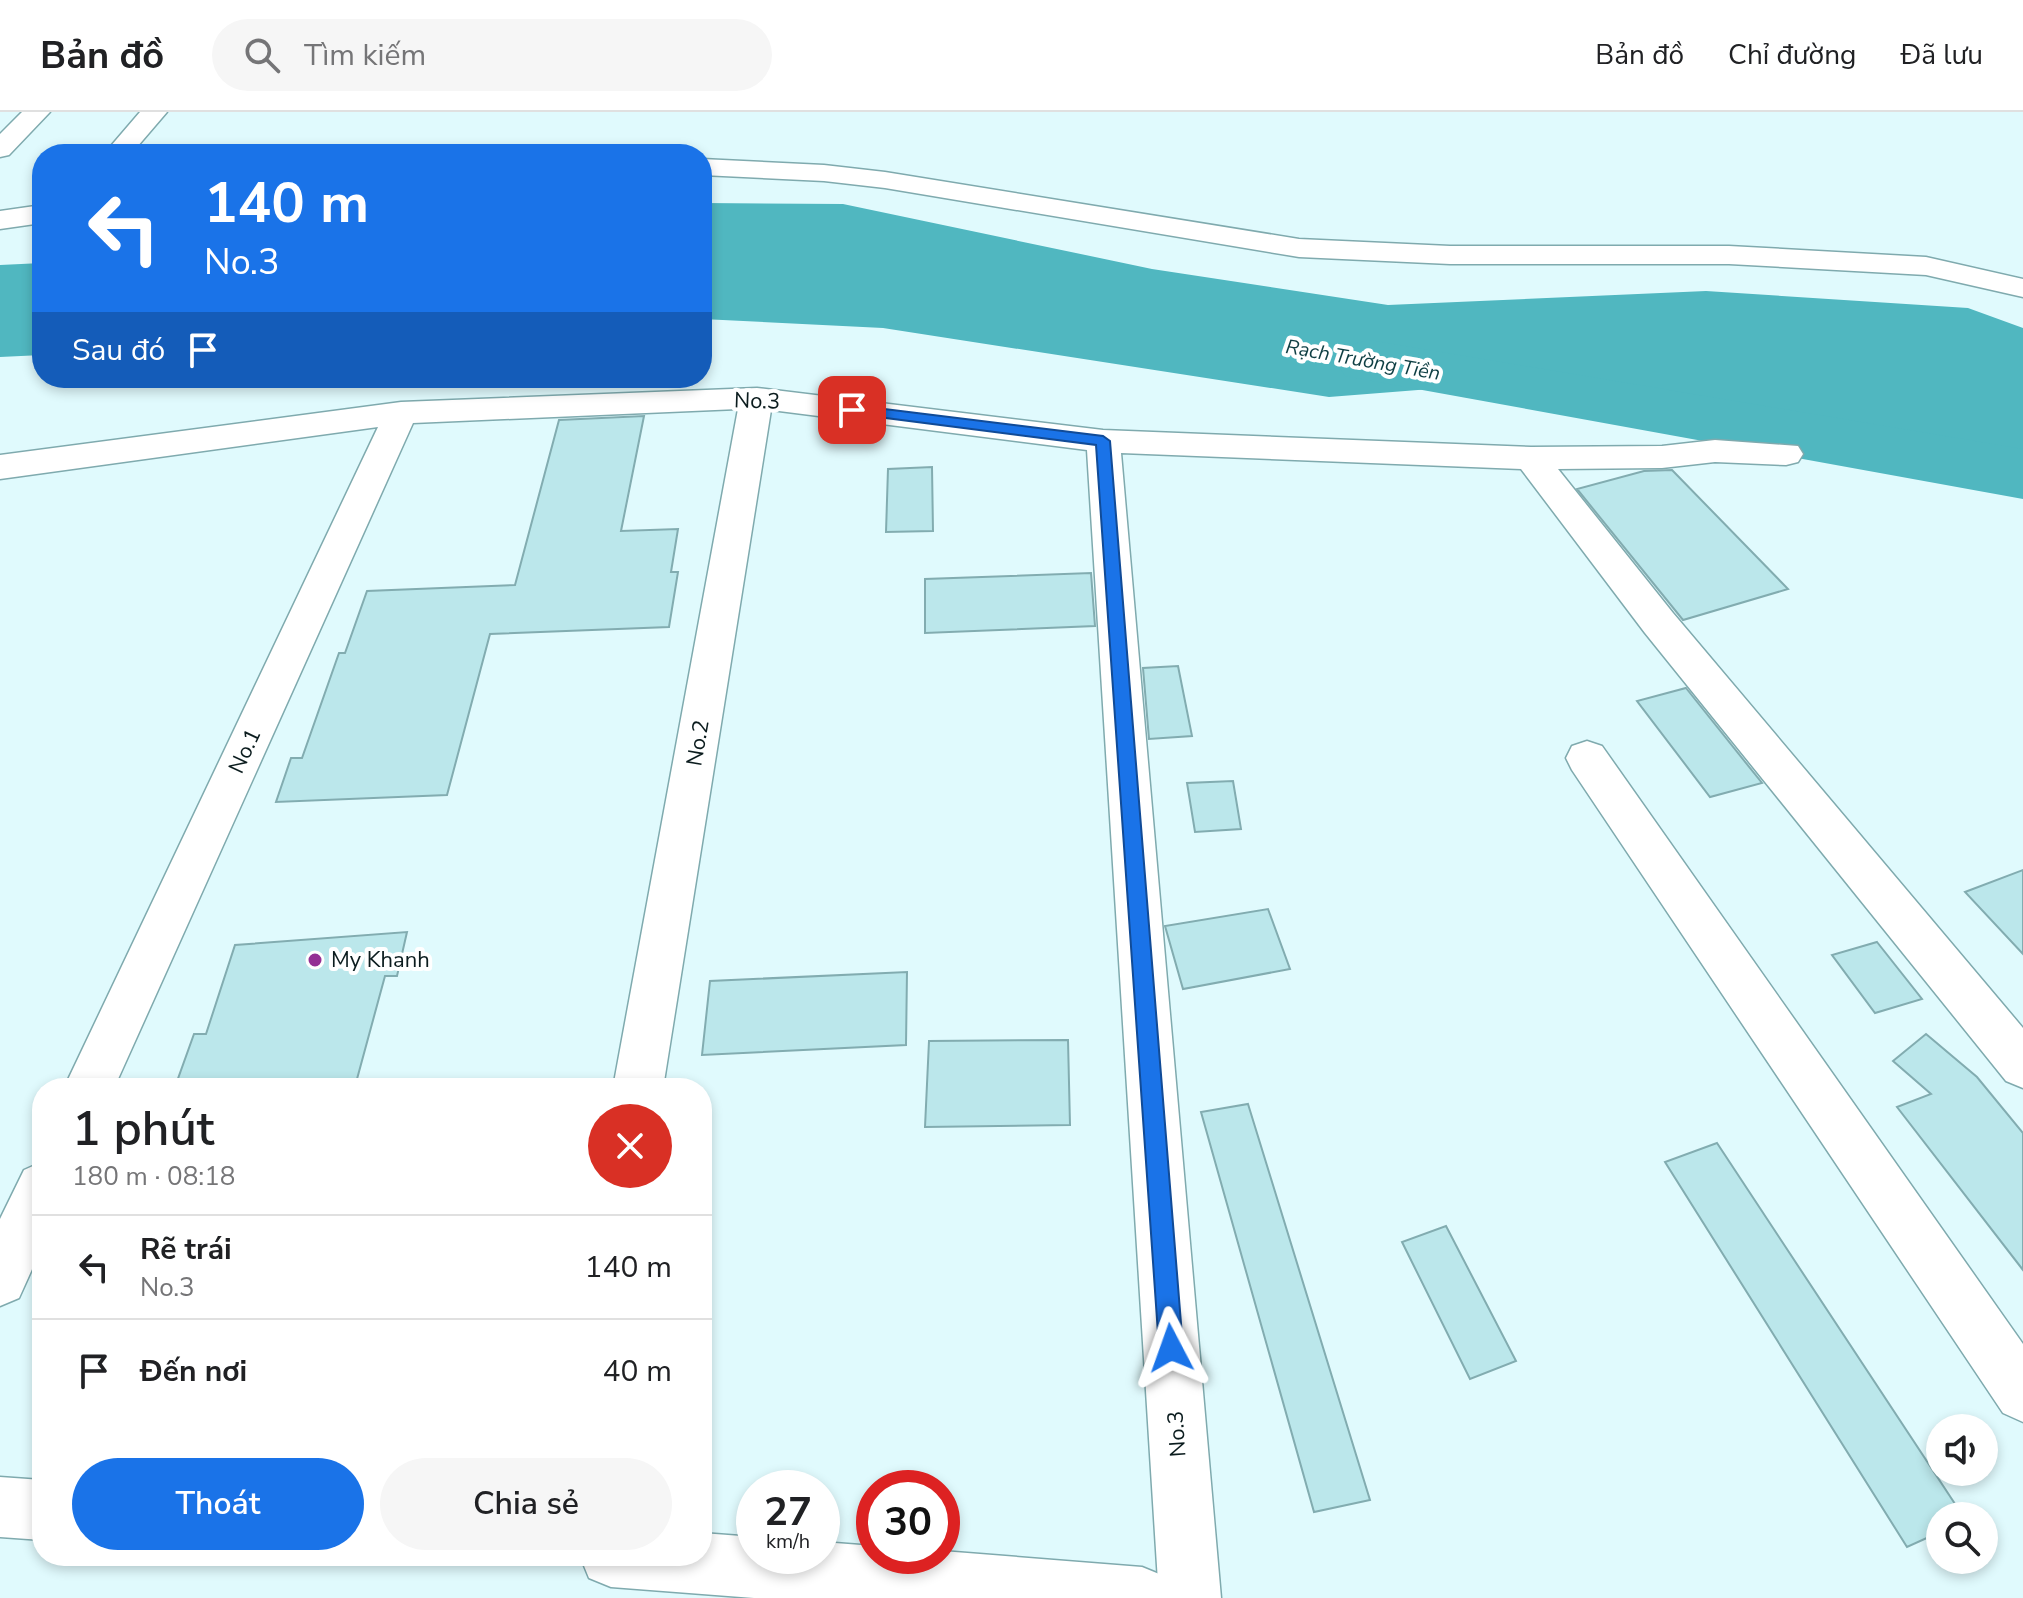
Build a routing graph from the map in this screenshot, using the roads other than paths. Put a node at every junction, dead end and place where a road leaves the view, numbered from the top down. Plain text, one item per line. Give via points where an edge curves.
1 (37, 112) edge
2 (154, 112) edge
3 (126, 144) edge
4 (0, 149) edge
5 (712, 167) edge
6 (32, 215) edge
7 (0, 220) edge
8 (2023, 288) edge
9 (757, 398) junction
10 (401, 413) junction
11 (1103, 441) junction
12 (1786, 454) dead end
13 (1531, 458) junction
14 (0, 467) edge
15 (1587, 758) dead end
16 (2023, 1065) edge
17 (94, 1078) edge
18 (640, 1078) edge
19 (32, 1210) edge
20 (0, 1279) edge
21 (2023, 1393) edge
22 (0, 1507) edge
23 (32, 1509) edge
24 (712, 1564) edge
25 (1142, 1598) edge
26 (1190, 1598) edge

1 - 4 street
2 - 3 street
5 - 8 street via 885,180 1311,249 1450,255 1729,255 1926,266
6 - 7 street
9 - 10 street, No.3
9 - 11 street, No.3
9 - 18 street, No.2
10 - 14 street, No.3
10 - 17 street, No.1
11 - 13 street
11 - 26 street, No.3
12 - 13 street via 1715,451
13 - 16 street via 1659,623
15 - 21 street
19 - 20 street
22 - 23 street
24 - 25 street

